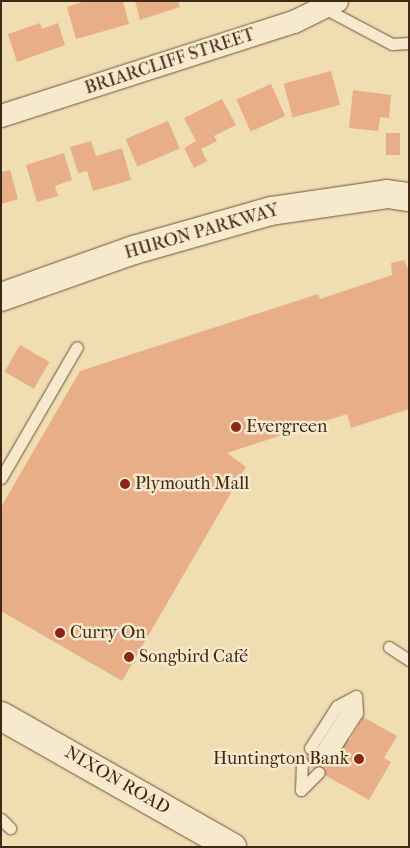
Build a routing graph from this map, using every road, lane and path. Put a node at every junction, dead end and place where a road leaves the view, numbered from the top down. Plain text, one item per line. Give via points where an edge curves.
1 (331, 4) edge
2 (409, 43) edge
3 (1, 116) edge
4 (409, 197) edge
5 (1, 297) edge
6 (77, 346) dead end
7 (1, 478) edge
8 (389, 647) dead end
9 (409, 660) edge
10 (1, 716) edge
11 (320, 753) joint
12 (311, 767) dead end
13 (301, 790) dead end
14 (232, 847) edge

1 - 2 lane via 392,44
1 - 3 street, BRIARCLIFF STREET via 294,22
4 - 5 main road, HURON PARKWAY via 387,194 271,211 134,250
6 - 7 lane
8 - 9 lane
10 - 14 main road, NIXON ROAD
11 - 11 lane via 337,706 356,696 357,713
12 - 13 lane

